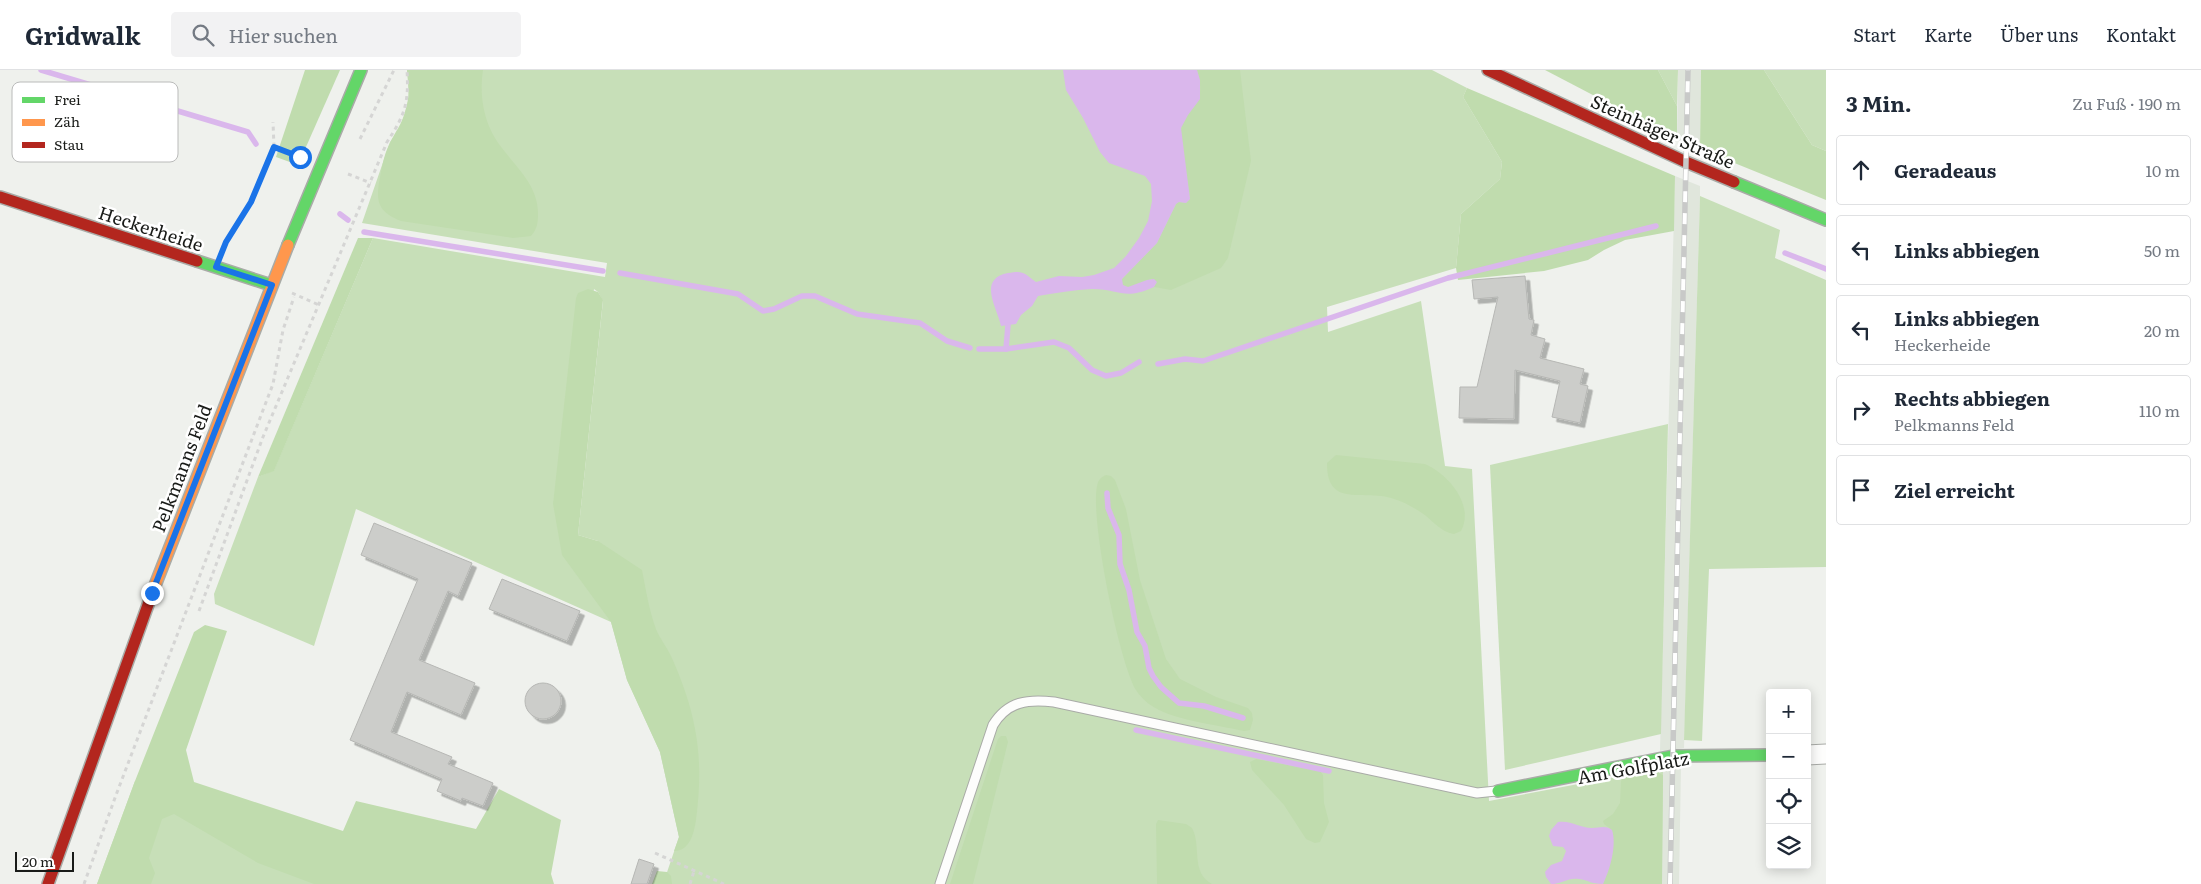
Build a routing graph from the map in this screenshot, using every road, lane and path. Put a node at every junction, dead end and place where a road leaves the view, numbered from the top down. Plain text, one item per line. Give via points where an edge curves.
1 (361, 70) edge
2 (394, 70) edge
3 (407, 70) edge
4 (1488, 70) edge
5 (274, 122) dead end
6 (358, 142) dead end
7 (274, 147) junction
8 (300, 157) dead end
9 (346, 169) dead end
10 (348, 174) dead end
11 (342, 178) dead end
12 (371, 183) junction
13 (0, 197) edge
14 (1826, 220) edge
15 (216, 267) junction
16 (272, 285) junction
17 (298, 285) dead end
18 (295, 294) junction
19 (319, 305) junction
20 (199, 611) dead end
21 (1811, 754) edge
22 (1826, 754) edge
23 (1766, 755) edge
24 (1498, 791) joint
25 (654, 853) dead end
26 (694, 871) junction
27 (48, 884) edge
28 (84, 884) edge
29 (690, 884) edge
30 (724, 884) edge
31 (940, 884) edge

1 - 16 main road, Pelkmanns Feld
2 - 6 path
3 - 12 path via 406,104 401,121 387,142
4 - 14 main road, Steinhäger Straße via 1686,162
5 - 7 path
7 - 8 path
7 - 15 path via 251,202 226,242
9 - 11 path
10 - 12 path
12 - 19 path
13 - 15 main road, Heckerheide
15 - 16 main road, Heckerheide
16 - 18 path
16 - 27 main road, Pelkmanns Feld via 152,593
17 - 18 path
18 - 19 path
18 - 28 path via 283,330 273,384
19 - 20 path via 263,437
21 - 22 street
23 - 24 main road, Am Golfplatz via 1673,756
24 - 31 lane via 1477,792 1054,702 1024,701 1003,712 993,725
25 - 26 path
26 - 29 path
26 - 30 path

